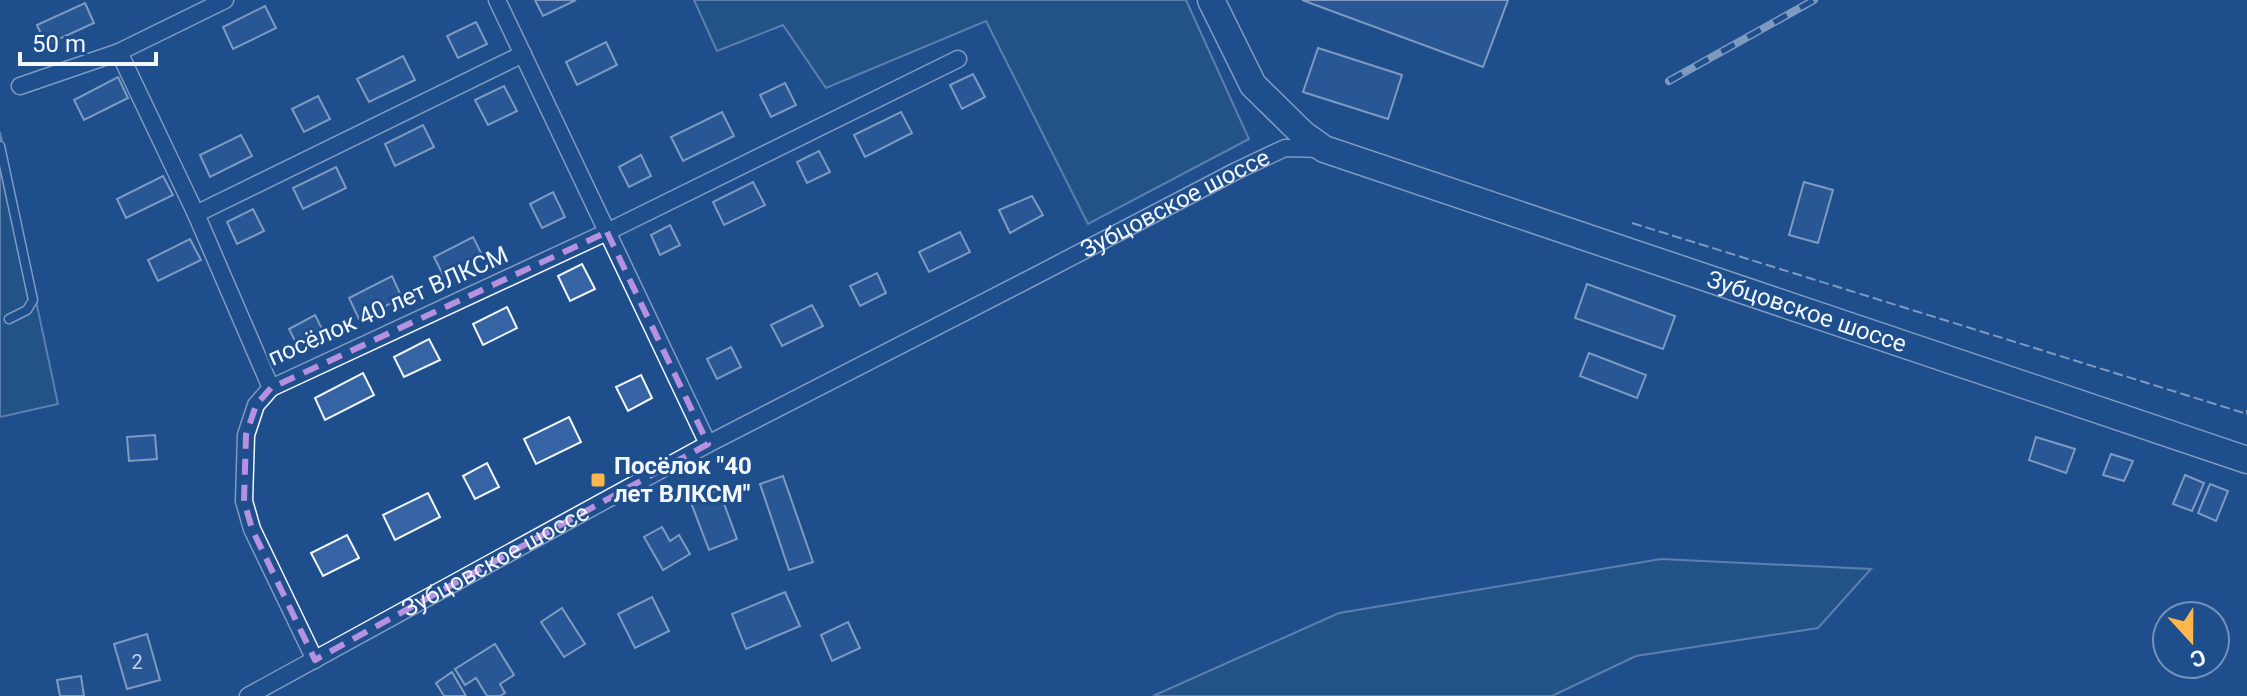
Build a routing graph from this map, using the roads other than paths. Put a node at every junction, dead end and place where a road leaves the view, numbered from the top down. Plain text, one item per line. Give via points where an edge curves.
1 (225, 0) edge
2 (497, 0) edge
3 (1211, 0) edge
4 (119, 52) junction
5 (523, 54) junction
6 (958, 59) dead end
7 (20, 86) dead end
8 (0, 146) edge
9 (1324, 149) junction
10 (3, 172) edge
11 (196, 214) junction
12 (607, 232) junction
13 (0, 323) edge
14 (271, 388) junction
15 (708, 444) junction
16 (2247, 460) edge
17 (315, 660) junction
18 (248, 696) edge

1 - 4 street
2 - 5 street
3 - 9 main road via 1253,85
4 - 7 street
4 - 11 street, посёлок 40 лет ВЛКСМ
5 - 11 street
5 - 12 street
6 - 12 street, посёлок 40 лет ВЛКСМ
8 - 10 lane
9 - 15 street, Зубцовское шоссе via 1285,148 1236,171
9 - 16 main road, Зубцовское шоссе
10 - 13 lane via 33,300 27,310
11 - 14 street, посёлок 40 лет ВЛКСМ
12 - 14 street, посёлок 40 лет ВЛКСМ
12 - 15 street
14 - 17 street via 256,405 246,435 244,501 252,529
15 - 17 street, Зубцовское шоссе
17 - 18 street, Зубцовское шоссе

